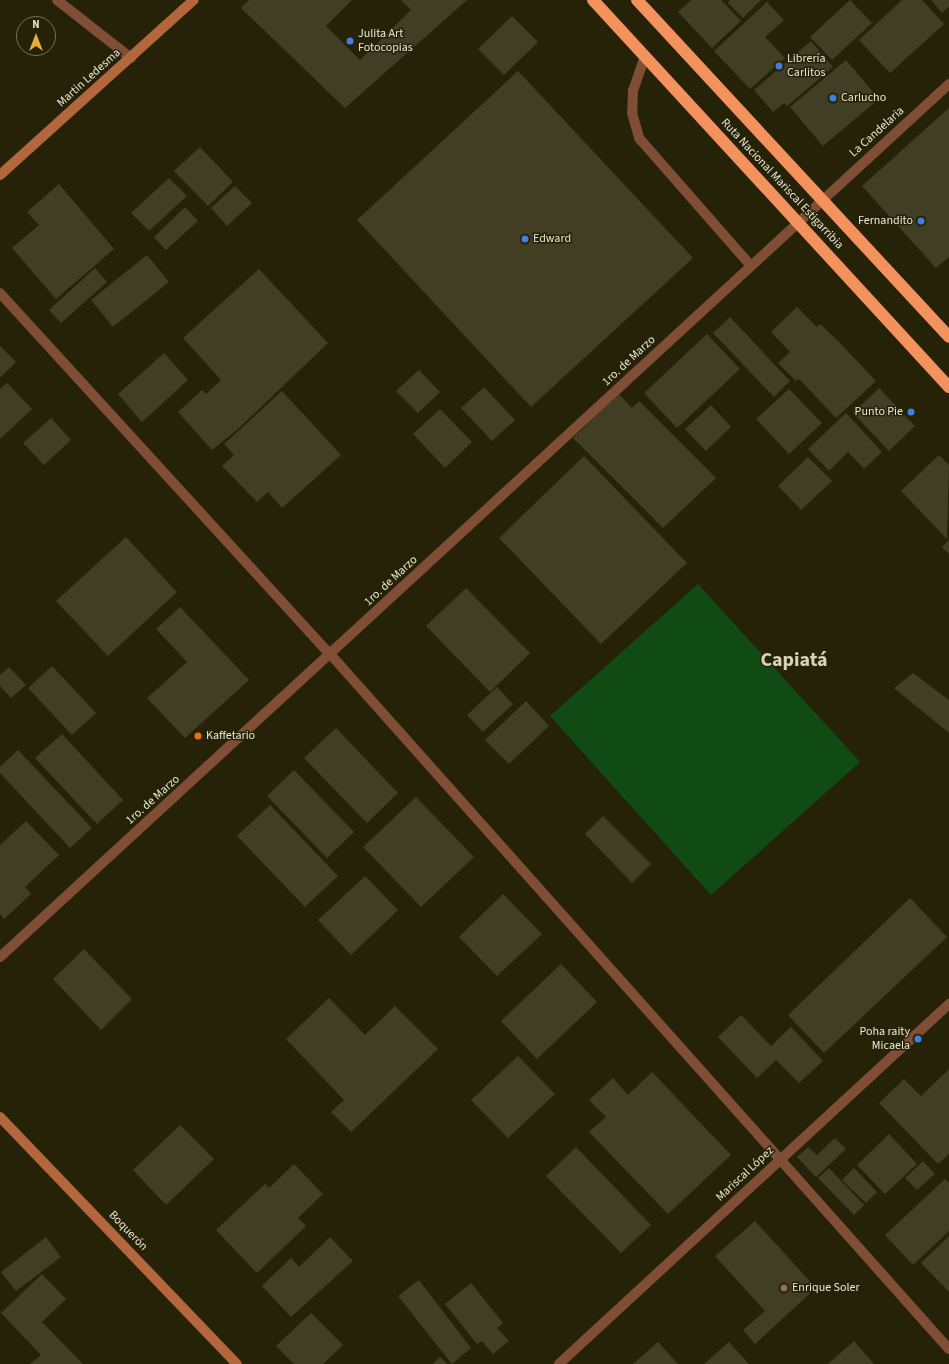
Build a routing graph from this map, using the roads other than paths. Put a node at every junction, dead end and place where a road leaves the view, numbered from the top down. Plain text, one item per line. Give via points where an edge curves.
1 (57, 0) edge
2 (194, 0) edge
3 (593, 0) edge
4 (637, 0) edge
5 (645, 56) junction
6 (131, 58) junction
7 (949, 84) edge
8 (0, 175) edge
9 (823, 199) junction
10 (799, 222) junction
11 (751, 266) junction
12 (0, 293) edge
13 (949, 336) edge
14 (949, 388) edge
15 (331, 654) junction
16 (0, 957) edge
17 (949, 1004) edge
18 (0, 1116) edge
19 (778, 1160) junction
20 (949, 1349) edge
21 (237, 1364) edge
22 (559, 1364) edge

1 - 6 street
2 - 6 street, Martin Ledesma
3 - 5 highway, Ruta Nacional Mariscal Estigarribia
4 - 9 highway, Ruta Nacional Mariscal Estigarribia
5 - 10 highway, Ruta Nacional Mariscal Estigarribia
5 - 11 street via 632,90 632,114 640,138
6 - 8 street, Martin Ledesma
7 - 9 street, La Candelaria
9 - 10 street, La Candelaria
9 - 13 highway, Ruta Nacional Mariscal Estigarribia
10 - 11 street, 1ro. de Marzo
10 - 14 highway, Ruta Nacional Mariscal Estigarribia
11 - 15 street, 1ro. de Marzo
12 - 15 street
15 - 16 street, 1ro. de Marzo
15 - 19 street
17 - 19 street, Mariscal López
18 - 21 street, Boquerón
19 - 20 street
19 - 22 street, Mariscal López

